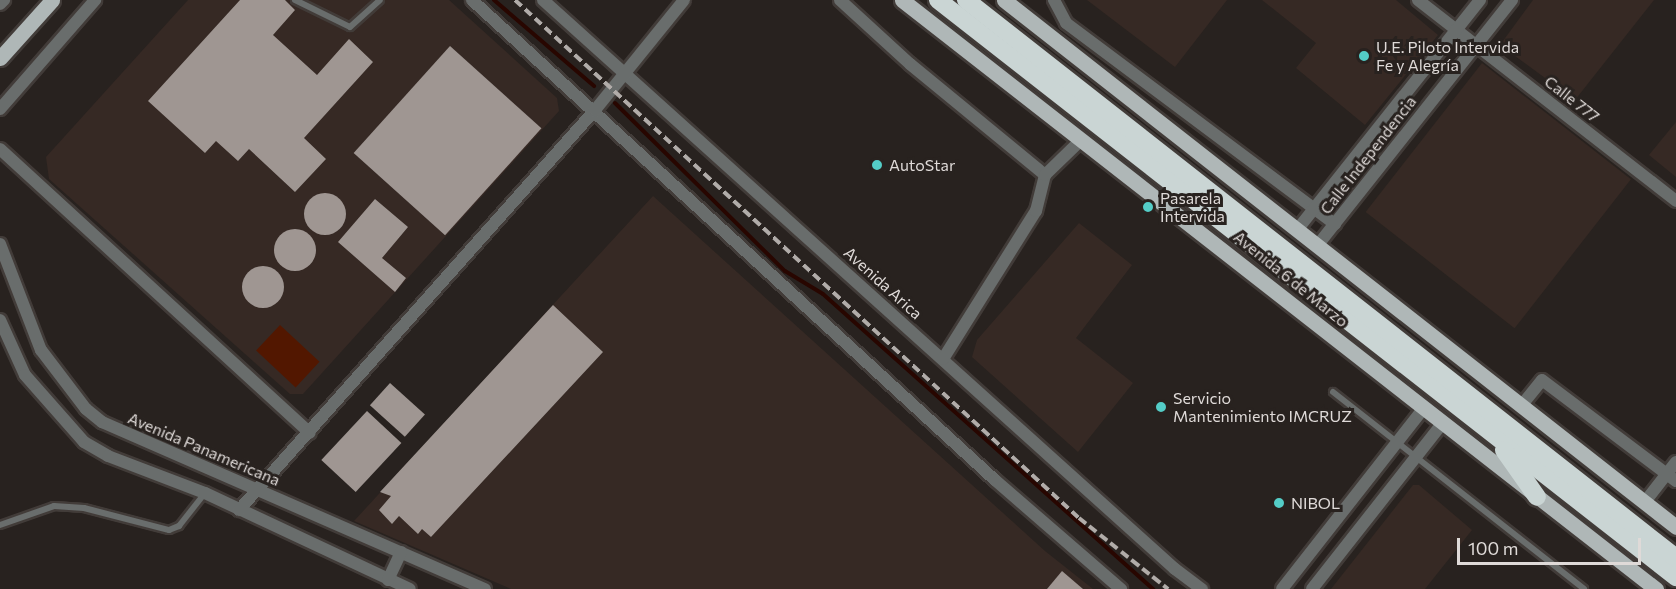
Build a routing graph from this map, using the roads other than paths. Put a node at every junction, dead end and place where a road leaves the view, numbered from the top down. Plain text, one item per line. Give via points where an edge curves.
1 (4, 0) edge
2 (52, 0) edge
3 (95, 0) edge
4 (295, 0) edge
5 (380, 0) edge
6 (472, 0) edge
7 (543, 0) edge
8 (684, 0) edge
9 (840, 0) edge
10 (902, 0) edge
11 (938, 0) edge
12 (966, 0) edge
13 (1004, 0) edge
14 (1054, 0) edge
15 (1419, 0) edge
16 (1480, 0) edge
17 (1512, 0) edge
18 (0, 4) edge
19 (1456, 29) junction
20 (1477, 45) junction
21 (0, 58) edge
22 (623, 73) junction
23 (0, 109) edge
24 (595, 110) junction
25 (1080, 141) junction
26 (0, 149) edge
27 (1045, 175) junction
28 (1676, 201) edge
29 (1315, 208) junction
30 (1335, 224) junction
31 (1297, 230) junction
32 (0, 244) edge
33 (1317, 246) junction
34 (0, 320) edge
35 (943, 359) junction
36 (1334, 392) dead end
37 (1521, 406) junction
38 (1423, 409) junction
39 (1442, 424) junction
40 (310, 432) junction
41 (1490, 432) junction
42 (1396, 443) junction
43 (1416, 459) junction
44 (1676, 462) edge
45 (1671, 478) edge
46 (258, 490) junction
47 (205, 493) junction
48 (1537, 496) junction
49 (1644, 502) junction
50 (239, 510) junction
51 (0, 525) edge
52 (1676, 527) edge
53 (401, 552) junction
54 (1676, 558) edge
55 (1676, 577) edge
56 (388, 580) junction
57 (410, 589) edge
58 (485, 589) edge
59 (1121, 589) edge
60 (1203, 589) edge
61 (1282, 589) edge
62 (1312, 589) edge
63 (1584, 589) edge
64 (1656, 589) edge

1 - 18 street
2 - 21 main road
3 - 23 street
4 - 5 lane via 350,27
6 - 24 street
7 - 22 street, Avenida Arica
8 - 22 street
9 - 27 street via 910,64
10 - 25 main road, Avenida 6 de Marzo
11 - 41 highway, Avenida 6 de Marzo
12 - 54 highway, Avenida 6 de Marzo
13 - 31 main road
14 - 29 street via 1065,24
15 - 19 street, Calle 777
16 - 19 street, Calle Independencia
17 - 20 street, Calle Independencia
19 - 20 street, Calle 777
19 - 29 street, Calle Independencia
20 - 28 street, Calle 777
20 - 30 street, Calle Independencia
22 - 24 street
22 - 35 street, Avenida Arica
24 - 40 street
24 - 59 street via 1012,495
25 - 27 street
25 - 38 main road, Avenida 6 de Marzo via 1149,191
26 - 40 street
27 - 35 street via 1036,211
29 - 30 street
29 - 31 street, Calle Independencia
30 - 33 street, Calle Independencia
31 - 33 main road
32 - 46 street, Avenida Panamericana via 41,350 86,409 127,436
33 - 37 main road
34 - 47 street via 25,375 84,441 108,456
35 - 60 street, Avenida Arica via 1175,569
36 - 42 lane
37 - 45 street via 1542,380
37 - 49 main road
38 - 39 main road, Avenida 6 de Marzo
38 - 42 street
39 - 43 street
39 - 48 main road, Avenida 6 de Marzo
40 - 46 street
41 - 48 highway
41 - 55 highway, Avenida 6 de Marzo
42 - 43 lane
42 - 61 street
43 - 62 street
43 - 63 lane
44 - 45 street
45 - 49 street
46 - 50 street
46 - 53 street, Avenida Panamericana
47 - 50 street
47 - 51 lane via 179,526 169,530 84,508 54,506
48 - 64 main road, Avenida 6 de Marzo
49 - 52 main road
50 - 56 street
53 - 56 street
53 - 58 street, Avenida Panamericana
56 - 57 street

